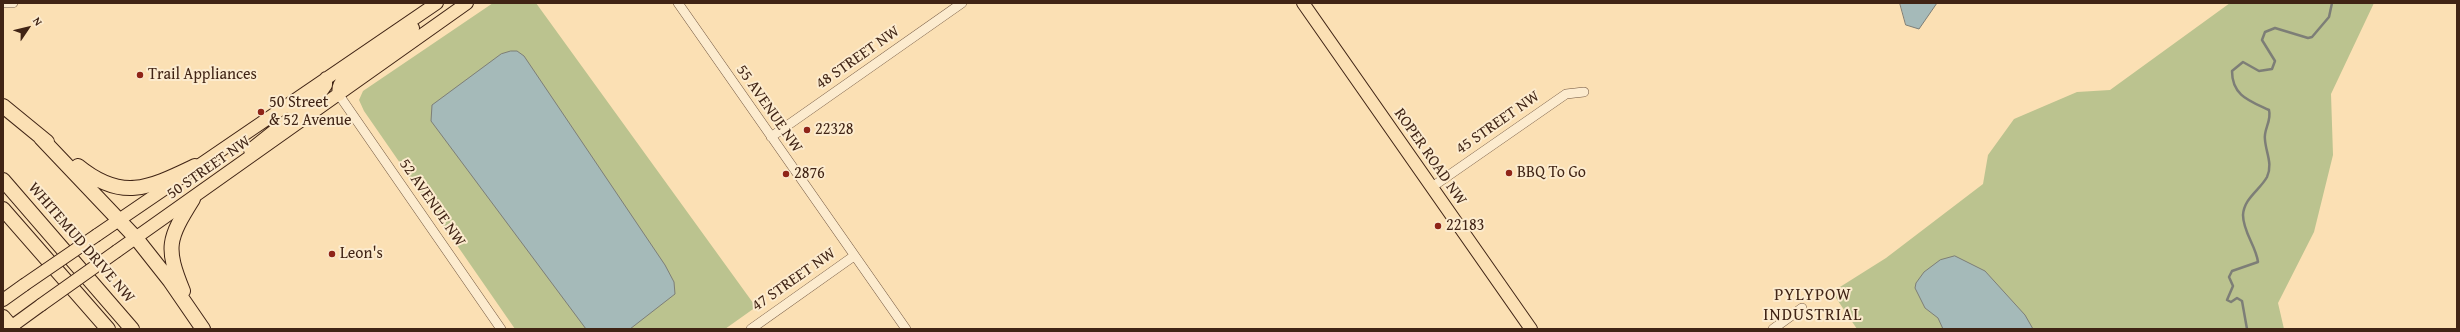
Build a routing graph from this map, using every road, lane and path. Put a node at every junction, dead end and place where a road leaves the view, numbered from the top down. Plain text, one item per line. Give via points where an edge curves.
1 (437, 3) edge
2 (441, 3) edge
3 (468, 3) edge
4 (678, 3) edge
5 (962, 3) edge
6 (1303, 3) edge
7 (326, 78) junction
8 (1584, 92) dead end
9 (339, 95) junction
10 (3, 106) edge
11 (771, 137) junction
12 (41, 138) junction
13 (195, 166) junction
14 (231, 172) junction
15 (3, 180) edge
16 (1432, 187) junction
17 (193, 199) junction
18 (3, 208) edge
19 (120, 220) junction
20 (136, 238) junction
21 (854, 256) junction
22 (3, 300) edge
23 (1802, 308) dead end
24 (193, 313) junction
25 (9, 325) edge
26 (108, 329) edge
27 (132, 329) edge
28 (203, 329) edge
29 (501, 329) edge
30 (751, 329) edge
31 (906, 329) edge
32 (1530, 329) edge
33 (1773, 329) edge

1 - 7 main road, 50 STREET NW
2 - 9 main road via 410,31 346,77 340,84
3 - 9 main road, 50 STREET NW
4 - 11 street, 55 AVENUE NW
5 - 11 street, 48 STREET NW
6 - 16 main road, ROPER ROAD NW
7 - 13 main road, 50 STREET NW
7 - 14 main road via 326,85 319,95 255,145
8 - 16 street, 45 STREET NW via 1566,94
9 - 14 main road, 50 STREET NW
9 - 29 street, 52 AVENUE NW
10 - 12 highway
11 - 21 street, 55 AVENUE NW
12 - 13 highway via 94,178 109,185 135,190 160,183
12 - 19 highway
13 - 19 main road, 50 STREET NW
14 - 17 main road, 50 STREET NW
15 - 27 highway, WHITEMUD DRIVE NW
16 - 32 main road, ROPER ROAD NW
17 - 20 main road, 50 STREET NW
17 - 24 highway via 173,234 171,248 172,262
18 - 26 highway
19 - 20 highway
19 - 22 main road, 50 STREET NW, bridge
20 - 24 highway
20 - 25 main road, 50 STREET NW, bridge
21 - 30 street, 47 STREET NW
21 - 31 street, 55 AVENUE NW
23 - 33 street
24 - 28 highway

